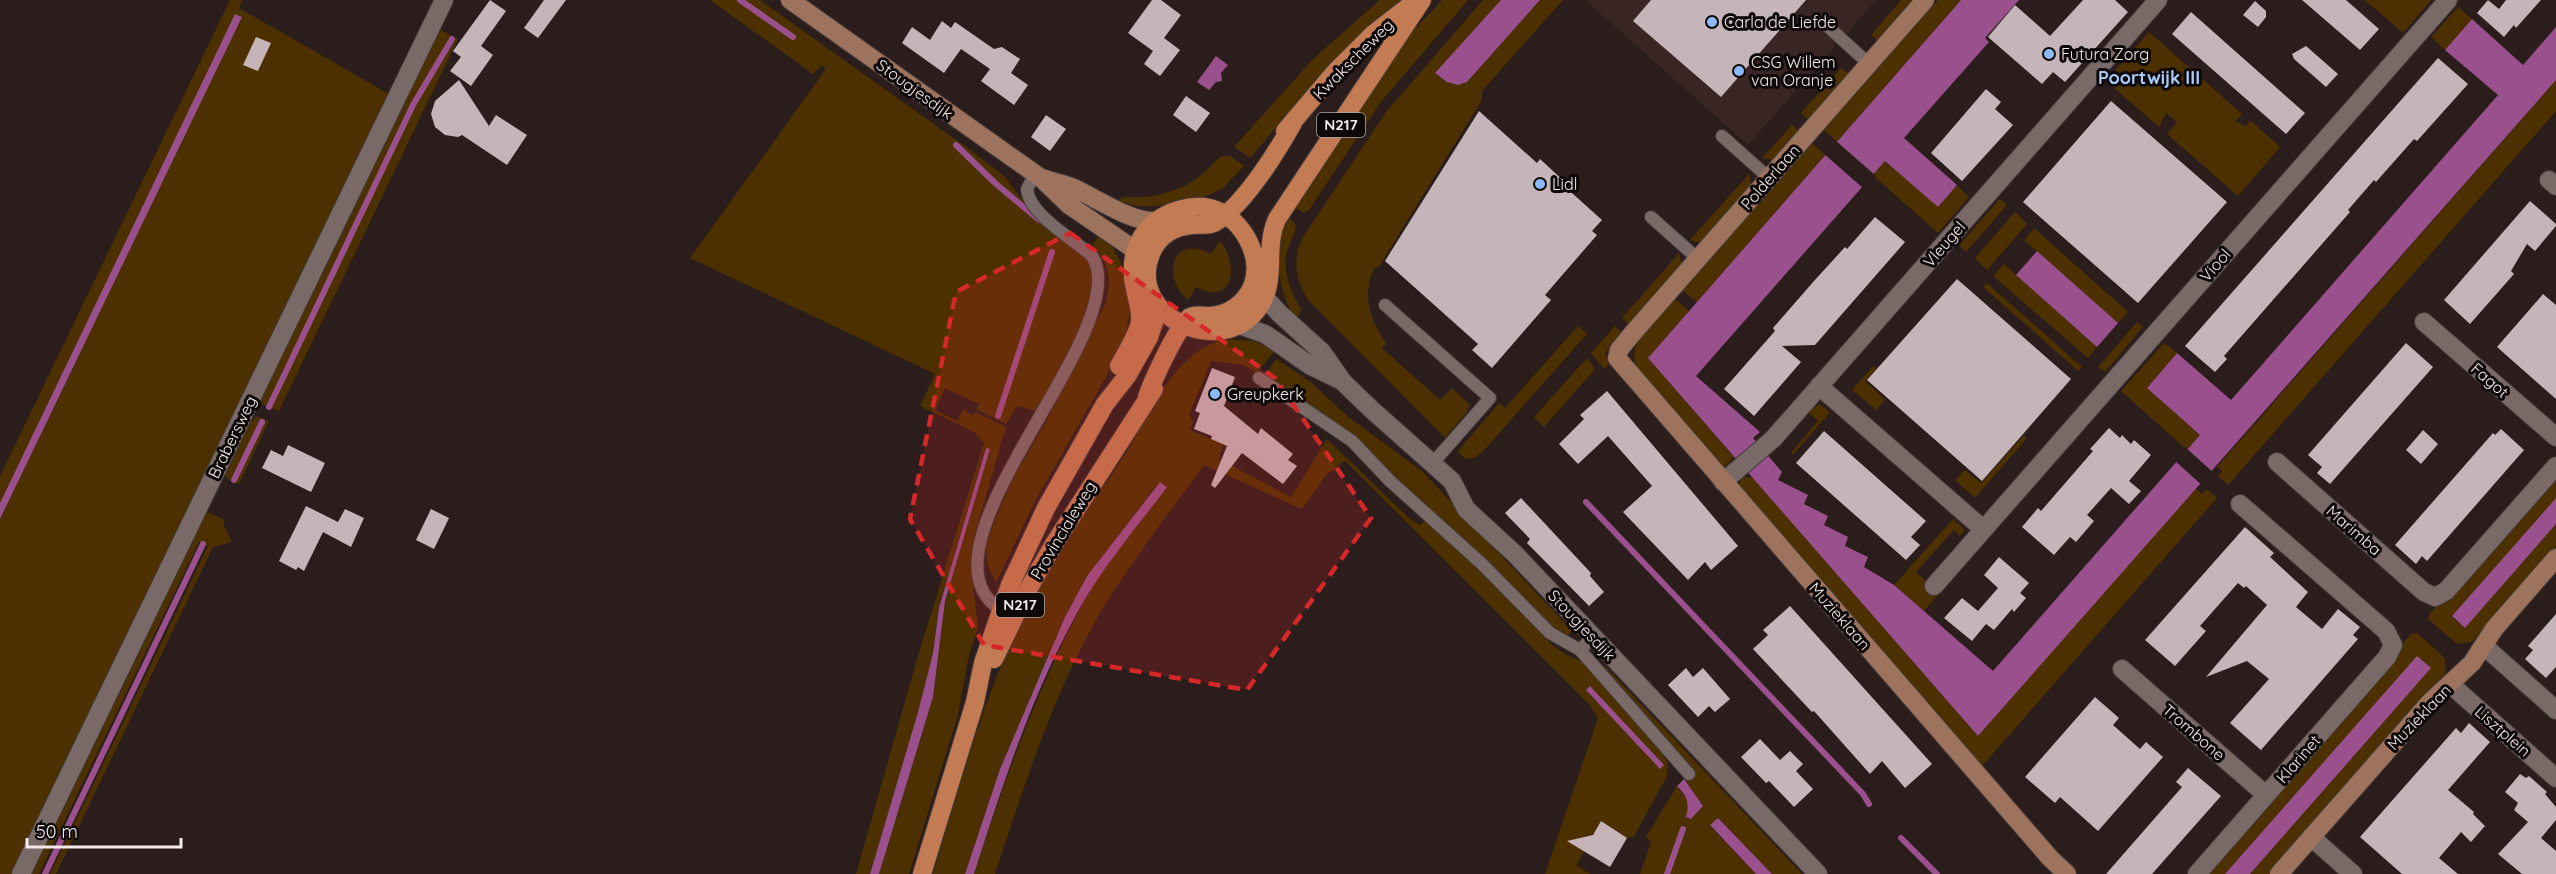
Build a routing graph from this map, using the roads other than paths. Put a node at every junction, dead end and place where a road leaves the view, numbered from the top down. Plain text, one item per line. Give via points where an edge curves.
1 (444, 0) edge
2 (790, 0) edge
3 (1417, 0) edge
4 (1422, 0) edge
5 (1925, 0) edge
6 (2158, 0) edge
7 (2448, 0) edge
8 (1822, 22) dead end
9 (1869, 64) junction
10 (1722, 136) dead end
11 (1038, 176) junction
12 (1769, 178) junction
13 (1217, 212) junction
14 (1651, 217) dead end
15 (1156, 221) junction
16 (1135, 250) junction
17 (1698, 259) junction
18 (1148, 264) junction
19 (1253, 283) junction
20 (1265, 298) junction
21 (1155, 302) junction
22 (1384, 305) dead end
23 (2424, 322) dead end
24 (1239, 325) junction
25 (1184, 326) junction
26 (1203, 332) junction
27 (1617, 355) joint
28 (1260, 378) dead end
29 (1343, 381) junction
30 (1819, 386) junction
31 (1147, 397) junction
32 (1105, 404) junction
33 (2556, 437) edge
34 (2277, 462) dead end
35 (1432, 464) junction
36 (2556, 466) edge
37 (1723, 482) junction
38 (2240, 504) dead end
39 (1983, 529) junction
40 (2556, 558) edge
41 (1934, 586) dead end
42 (1001, 610) junction
43 (1593, 637) junction
44 (2484, 646) junction
45 (1580, 650) junction
46 (2122, 669) dead end
47 (2450, 684) junction
48 (975, 702) junction
49 (2556, 710) edge
50 (1689, 774) dead end
51 (2556, 778) edge
52 (2266, 795) junction
53 (2311, 837) junction
54 (21, 874) edge
55 (922, 874) edge
56 (1818, 874) edge
57 (2067, 874) edge
58 (2197, 874) edge
59 (2279, 874) edge
60 (2353, 874) edge

1 - 54 street, Brabersweg
2 - 11 street, Stougjesdijk
3 - 13 main road, Kwakscheweg / N217 via 1335,72 1270,144
4 - 20 main road, Kwakscheweg / N217 via 1277,219 1270,235 1271,275
5 - 9 street, Polderlaan
6 - 30 street, Vleugel
7 - 39 street, Viool
8 - 9 lane
9 - 12 street, Polderlaan
10 - 12 lane
11 - 15 street, Stougjesdijk via 1074,188 1134,217
11 - 16 street, Stougjesdijk via 1074,209
11 - 42 lane via 1027,189 1030,201 1092,256 1100,280 1084,333 1002,484 981,538 980,581 989,599
12 - 17 street, Polderlaan
13 - 15 main road via 1178,211
13 - 18 main road, N217 via 1210,226 1185,226 1167,233 1155,246
13 - 19 main road via 1239,227 1251,248 1256,268
14 - 17 lane
15 - 16 main road via 1145,231
16 - 18 main road
16 - 32 main road, Provincialeweg / N217 via 1132,272 1139,324
17 - 27 street, Polderlaan
18 - 21 main road, N217 via 1149,286
19 - 20 main road
19 - 25 main road via 1234,309 1216,316 1191,316
20 - 24 main road via 1255,313
20 - 29 street, Stougjesdijk via 1322,352
21 - 25 main road
21 - 32 main road, Provincialeweg / N217 via 1152,332 1127,376
22 - 35 lane via 1490,398
23 - 33 street, Fagot
24 - 26 main road
24 - 29 street, Stougjesdijk via 1265,334 1311,366
25 - 26 main road
25 - 31 main road, Provincialeweg / N217 via 1157,370
26 - 31 main road, Provincialeweg / N217 via 1192,338
27 - 37 street, Muzieklaan via 1621,365
28 - 45 lane via 1352,441 1550,633
29 - 35 street, Stougjesdijk
30 - 37 street, Vleugel via 1765,447
30 - 39 street
31 - 48 main road, Provincialeweg / N217 via 1037,572
32 - 42 main road, Provincialeweg / N217 via 1033,534
34 - 36 street, Marimba via 2432,596 2446,591
35 - 43 street, Stougjesdijk via 1452,481 1468,511 1515,554
37 - 57 street, Muzieklaan
38 - 52 street, Klarinet via 2392,640 2387,657
39 - 41 street, Viool
40 - 44 street, Muzieklaan
42 - 48 main road, Provincialeweg / N217
43 - 45 lane
43 - 56 street, Stougjesdijk
44 - 47 street, Muzieklaan
44 - 49 street
45 - 50 lane
46 - 52 street, Trombone
47 - 51 street, Lisztplein
47 - 53 street, Muzieklaan
48 - 55 main road, Provincialeweg / N217
52 - 58 street, Klarinet
53 - 59 street, Muzieklaan
53 - 60 street

